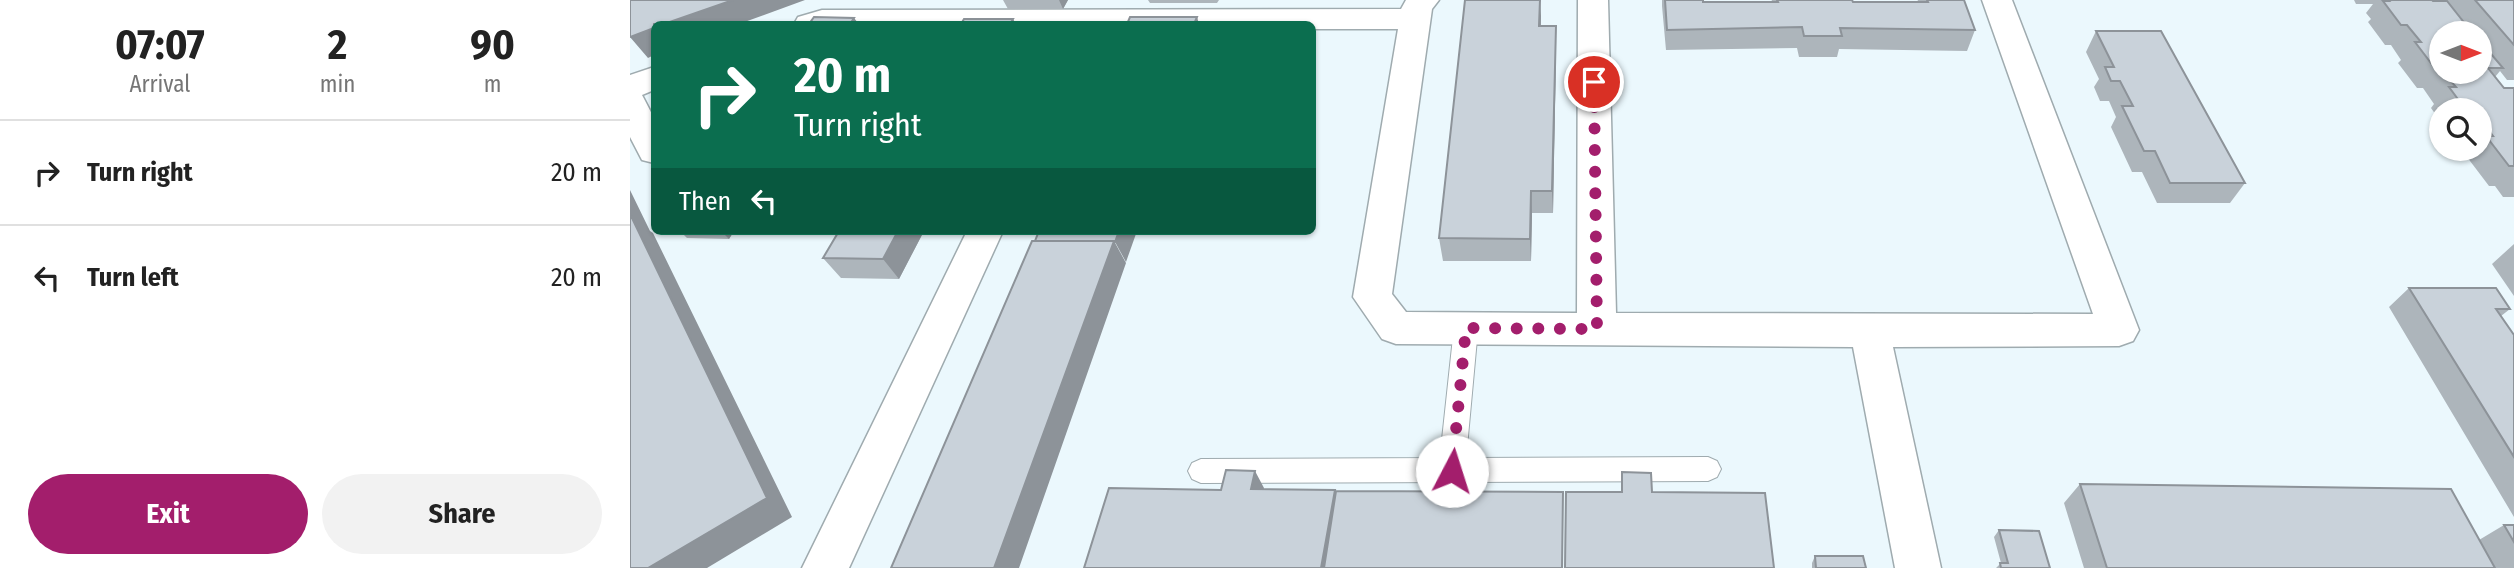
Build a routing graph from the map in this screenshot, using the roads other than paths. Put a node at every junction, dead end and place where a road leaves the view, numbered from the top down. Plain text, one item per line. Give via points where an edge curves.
1 (1593, 0) edge
2 (1997, 0) edge
3 (1419, 9) edge
4 (819, 21) edge
5 (953, 21) edge
6 (1110, 21) edge
7 (651, 79) edge
8 (630, 87) edge
9 (630, 102) edge
10 (651, 145) edge
11 (983, 235) edge
12 (1466, 328) junction
13 (1597, 329) junction
14 (1870, 331) junction
15 (1708, 469) dead end
16 (1201, 471) dead end
17 (1452, 471) junction
18 (825, 568) edge
19 (1918, 568) edge

1 - 13 street
2 - 14 street via 2119,330
3 - 6 street
3 - 12 street via 1372,297 1396,328
4 - 5 street
7 - 8 street
9 - 10 street
11 - 18 street
12 - 13 street
12 - 17 lane
13 - 14 street
14 - 19 street
15 - 17 lane
16 - 17 lane

